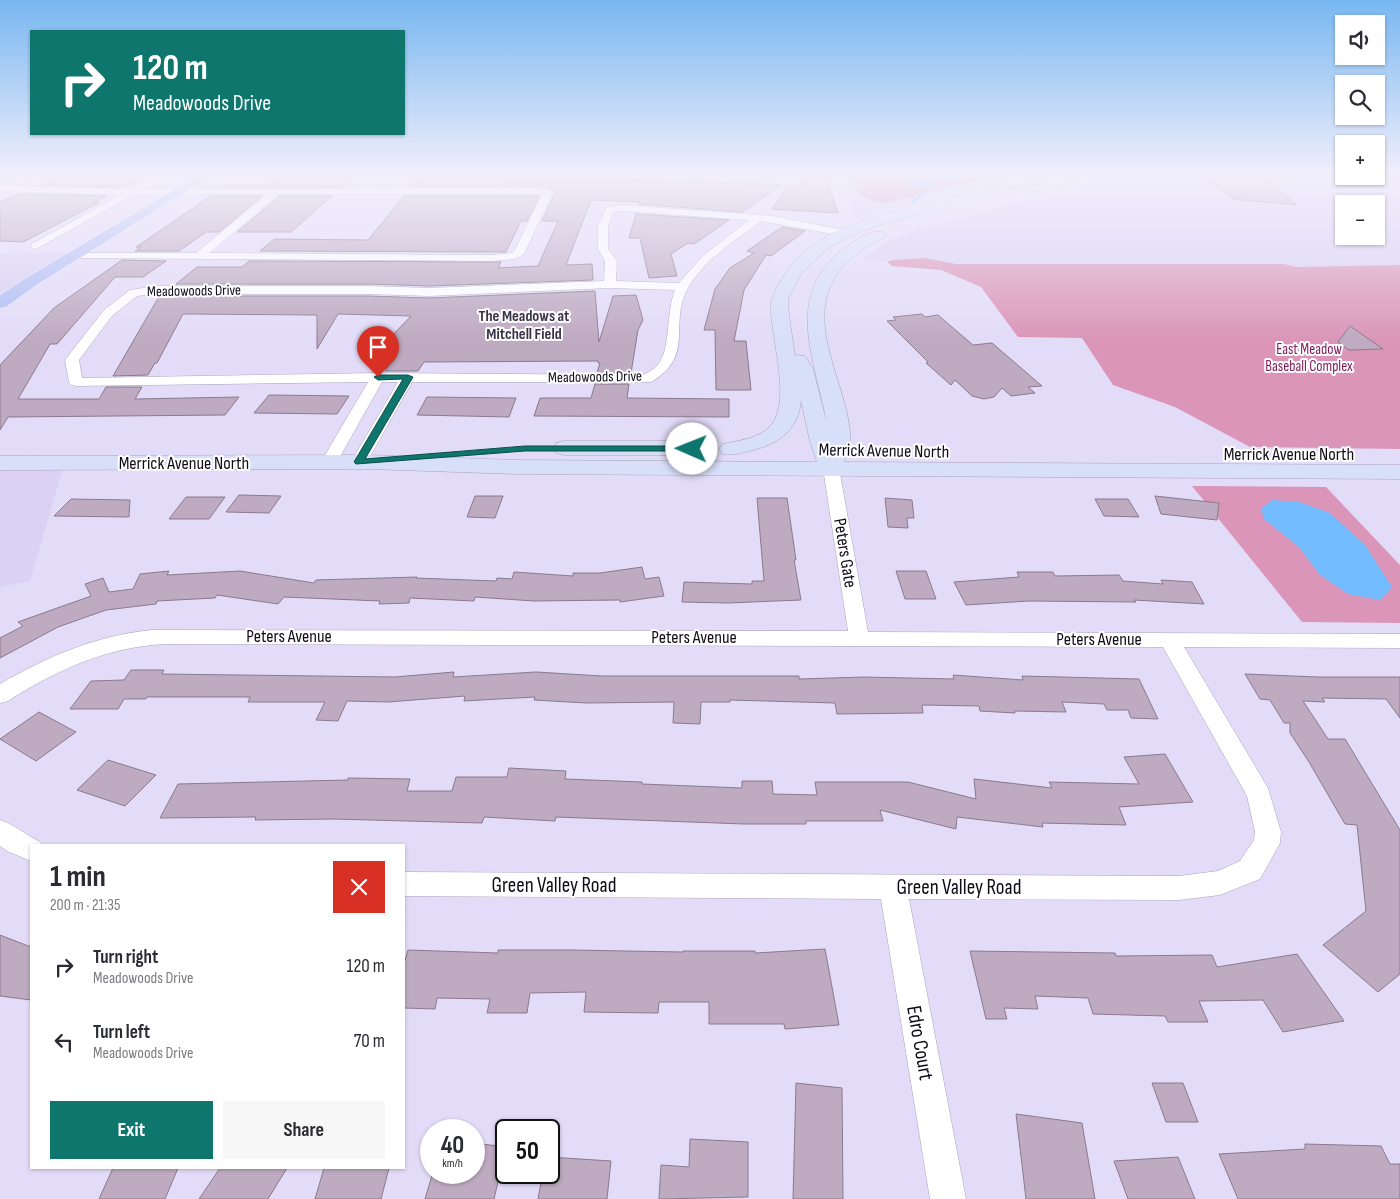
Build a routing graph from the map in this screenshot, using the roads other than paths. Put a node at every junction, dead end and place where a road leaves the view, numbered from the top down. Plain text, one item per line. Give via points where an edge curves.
1 (66, 229) edge
2 (117, 229) edge
3 (232, 229) edge
4 (531, 229) edge
5 (603, 229) edge
6 (744, 229) edge
7 (821, 229) edge
8 (856, 229) edge
9 (897, 229) edge
10 (844, 233) junction
11 (36, 246) dead end
12 (74, 255) junction
13 (198, 257) junction
14 (610, 284) junction
15 (683, 287) junction
16 (0, 303) edge
17 (781, 327) junction
18 (378, 377) junction
19 (408, 377) junction
20 (730, 449) junction
21 (1400, 455) edge
22 (830, 456) junction
23 (329, 462) junction
24 (364, 462) junction
25 (0, 463) edge
26 (1400, 472) edge
27 (859, 638) junction
28 (1169, 639) junction
29 (1400, 641) edge
30 (0, 695) edge
31 (0, 831) edge
32 (30, 850) edge
33 (405, 884) edge
34 (893, 886) junction
35 (948, 1199) edge

1 - 11 street
2 - 12 main road
3 - 13 street
4 - 13 street via 520,252 514,256 491,258
5 - 14 street via 603,249 611,262
6 - 15 street, Meadowoods Drive via 717,248
7 - 10 street
8 - 10 main road
9 - 22 main road via 851,250 824,279 816,300 814,320 839,432
10 - 17 main road via 804,260 790,278 780,300
12 - 13 street
12 - 16 main road
14 - 15 street, Meadowoods Drive
14 - 18 street, Meadowoods Drive via 464,291 156,290 134,293 108,313 72,360 76,382
15 - 19 street, Meadowoods Drive via 675,304 671,348 663,368 646,379
17 - 20 main road via 790,392 791,410 787,422 778,433 761,442
17 - 22 main road via 803,368
18 - 19 street, Meadowoods Drive
18 - 23 street
19 - 24 street
20 - 22 main road, Merrick Avenue North
20 - 24 main road, Merrick Avenue North via 525,448
21 - 22 main road, Merrick Avenue North
22 - 24 main road, Merrick Avenue North via 514,467
22 - 26 main road, Merrick Avenue North
22 - 27 street, Peters Gate
23 - 24 main road, Merrick Avenue North
23 - 25 main road, Merrick Avenue North
27 - 28 street, Peters Avenue
27 - 30 street, Peters Avenue via 144,638 101,647 51,667
28 - 29 street, Peters Avenue
28 - 34 street, Green Valley Road via 1259,795 1268,832 1267,843 1250,870 1220,883 1178,888
31 - 32 street
33 - 34 street, Green Valley Road
34 - 35 street, Edro Court

